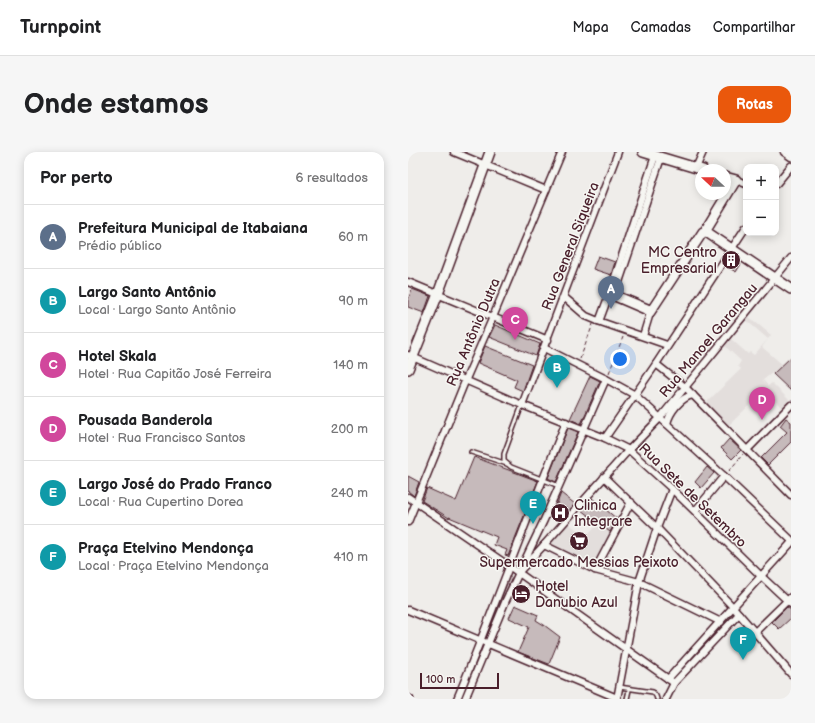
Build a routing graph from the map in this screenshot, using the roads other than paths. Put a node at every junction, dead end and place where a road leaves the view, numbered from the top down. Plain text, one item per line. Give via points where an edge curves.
1 (454, 152) edge
2 (490, 152) edge
3 (562, 152) edge
4 (618, 152) edge
5 (643, 152) edge
6 (703, 152) edge
7 (784, 152) edge
8 (658, 157) junction
9 (791, 157) edge
10 (701, 164) edge
11 (485, 165) junction
12 (791, 166) edge
13 (695, 168) edge
14 (731, 179) edge
15 (736, 180) junction
16 (779, 180) edge
17 (743, 183) edge
18 (546, 190) junction
19 (704, 231) junction
20 (743, 231) edge
21 (731, 248) junction
22 (791, 258) edge
23 (775, 278) junction
24 (408, 282) edge
25 (791, 289) edge
26 (438, 294) junction
27 (611, 294) junction
28 (564, 296) junction
29 (651, 311) junction
30 (493, 317) junction
31 (597, 320) junction
32 (643, 336) junction
33 (548, 340) junction
34 (667, 345) junction
35 (544, 348) junction
36 (411, 356) edge
37 (656, 364) junction
38 (408, 369) edge
39 (466, 379) junction
40 (606, 379) junction
41 (685, 387) junction
42 (693, 395) junction
43 (635, 396) junction
44 (522, 405) junction
45 (791, 405) edge
46 (660, 418) junction
47 (566, 422) junction
48 (667, 424) junction
49 (584, 430) junction
50 (605, 438) junction
51 (629, 450) junction
52 (747, 450) junction
53 (471, 452) dead end
54 (506, 463) junction
55 (724, 476) junction
56 (604, 478) junction
57 (542, 479) junction
58 (559, 486) junction
59 (672, 489) junction
60 (791, 495) edge
61 (408, 497) edge
62 (416, 502) junction
63 (631, 502) junction
64 (695, 511) junction
65 (408, 522) edge
66 (657, 528) junction
67 (791, 542) edge
68 (544, 545) junction
69 (509, 566) junction
70 (595, 570) junction
71 (518, 573) junction
72 (761, 576) junction
73 (639, 582) junction
74 (790, 601) edge
75 (733, 607) junction
76 (408, 610) edge
77 (739, 614) junction
78 (720, 622) junction
79 (754, 633) junction
80 (481, 641) junction
81 (488, 644) junction
82 (627, 649) junction
83 (640, 659) junction
84 (624, 663) junction
85 (791, 674) edge
86 (668, 679) junction
87 (674, 683) junction
88 (619, 687) junction
89 (629, 690) junction
90 (456, 699) edge
91 (465, 699) edge
92 (617, 699) edge
93 (627, 699) edge
94 (657, 699) edge
95 (666, 699) edge

1 - 11 street
2 - 11 street
3 - 18 street, Rua Antônio Dutra
4 - 28 street, Rua General Siqueira
5 - 8 street
6 - 10 street
7 - 9 street
8 - 13 street
8 - 27 street
11 - 18 street
11 - 26 street
12 - 16 street
14 - 15 street
15 - 17 street
15 - 19 street
18 - 30 street, Rua Antônio Dutra
19 - 21 street
19 - 29 street
20 - 21 street
21 - 23 street
21 - 34 street
22 - 23 street, Rua Manoel Garangau
23 - 25 street
23 - 41 street, Rua Manoel Garangau
24 - 26 street
26 - 30 street
26 - 36 street
27 - 29 street
27 - 31 street
28 - 31 street via 586,316
28 - 33 street, Rua General Siqueira
29 - 32 street
30 - 33 street
30 - 39 street, Rua Antônio Dutra
31 - 32 street
32 - 34 street
33 - 35 street, Rua General Siqueira
34 - 37 street
35 - 40 street
35 - 44 street, Rua General Siqueira
36 - 38 street
36 - 39 street, Rua Sete de Setembro
37 - 41 street
37 - 43 street
39 - 44 street, Rua Sete de Setembro
39 - 62 street, Rua Antônio Dutra
40 - 43 street
40 - 49 street
41 - 42 street
41 - 46 street, Rua Manoel Garangau
42 - 48 street via 685,398 671,412
42 - 52 street
43 - 46 street
43 - 50 street
44 - 47 street, Rua Sete de Setembro
44 - 54 lane via 504,454
45 - 52 street
46 - 48 street
46 - 51 street, Rua Manoel Garangau
47 - 49 street, Rua Sete de Setembro
47 - 57 street
48 - 55 street
49 - 50 street, Rua Sete de Setembro
49 - 58 street
50 - 51 street, Rua Sete de Setembro
51 - 56 street, Rua Manoel Garangau
51 - 59 street, Rua Sete de Setembro
52 - 60 street
53 - 54 lane
54 - 57 lane
55 - 64 street
55 - 67 street
56 - 63 street
56 - 68 street, Rua Manoel Garangau
57 - 58 lane
57 - 69 street
58 - 71 street
59 - 64 street, Rua Sete de Setembro
59 - 66 street
61 - 62 street
62 - 65 street, Rua Antônio Dutra
62 - 69 street
63 - 66 street
63 - 70 street
64 - 72 street, Rua Sete de Setembro
66 - 73 street
66 - 75 street
67 - 72 street
68 - 70 street
68 - 71 street, Rua Manoel Garangau
69 - 71 street
69 - 80 street
70 - 73 street
71 - 81 street
71 - 82 street
72 - 74 street, Rua Sete de Setembro
72 - 75 street
73 - 78 street
73 - 82 street
74 - 79 street
75 - 77 street
75 - 78 street
76 - 80 street
77 - 79 street
77 - 87 street
78 - 86 street
79 - 85 street
80 - 81 street
80 - 90 street
81 - 91 street
81 - 92 street
82 - 83 street
82 - 84 street
83 - 84 street via 631,658
83 - 86 street
84 - 88 street
86 - 87 street
87 - 95 street
88 - 89 lane
88 - 92 street
89 - 93 lane
89 - 94 lane via 653,692

